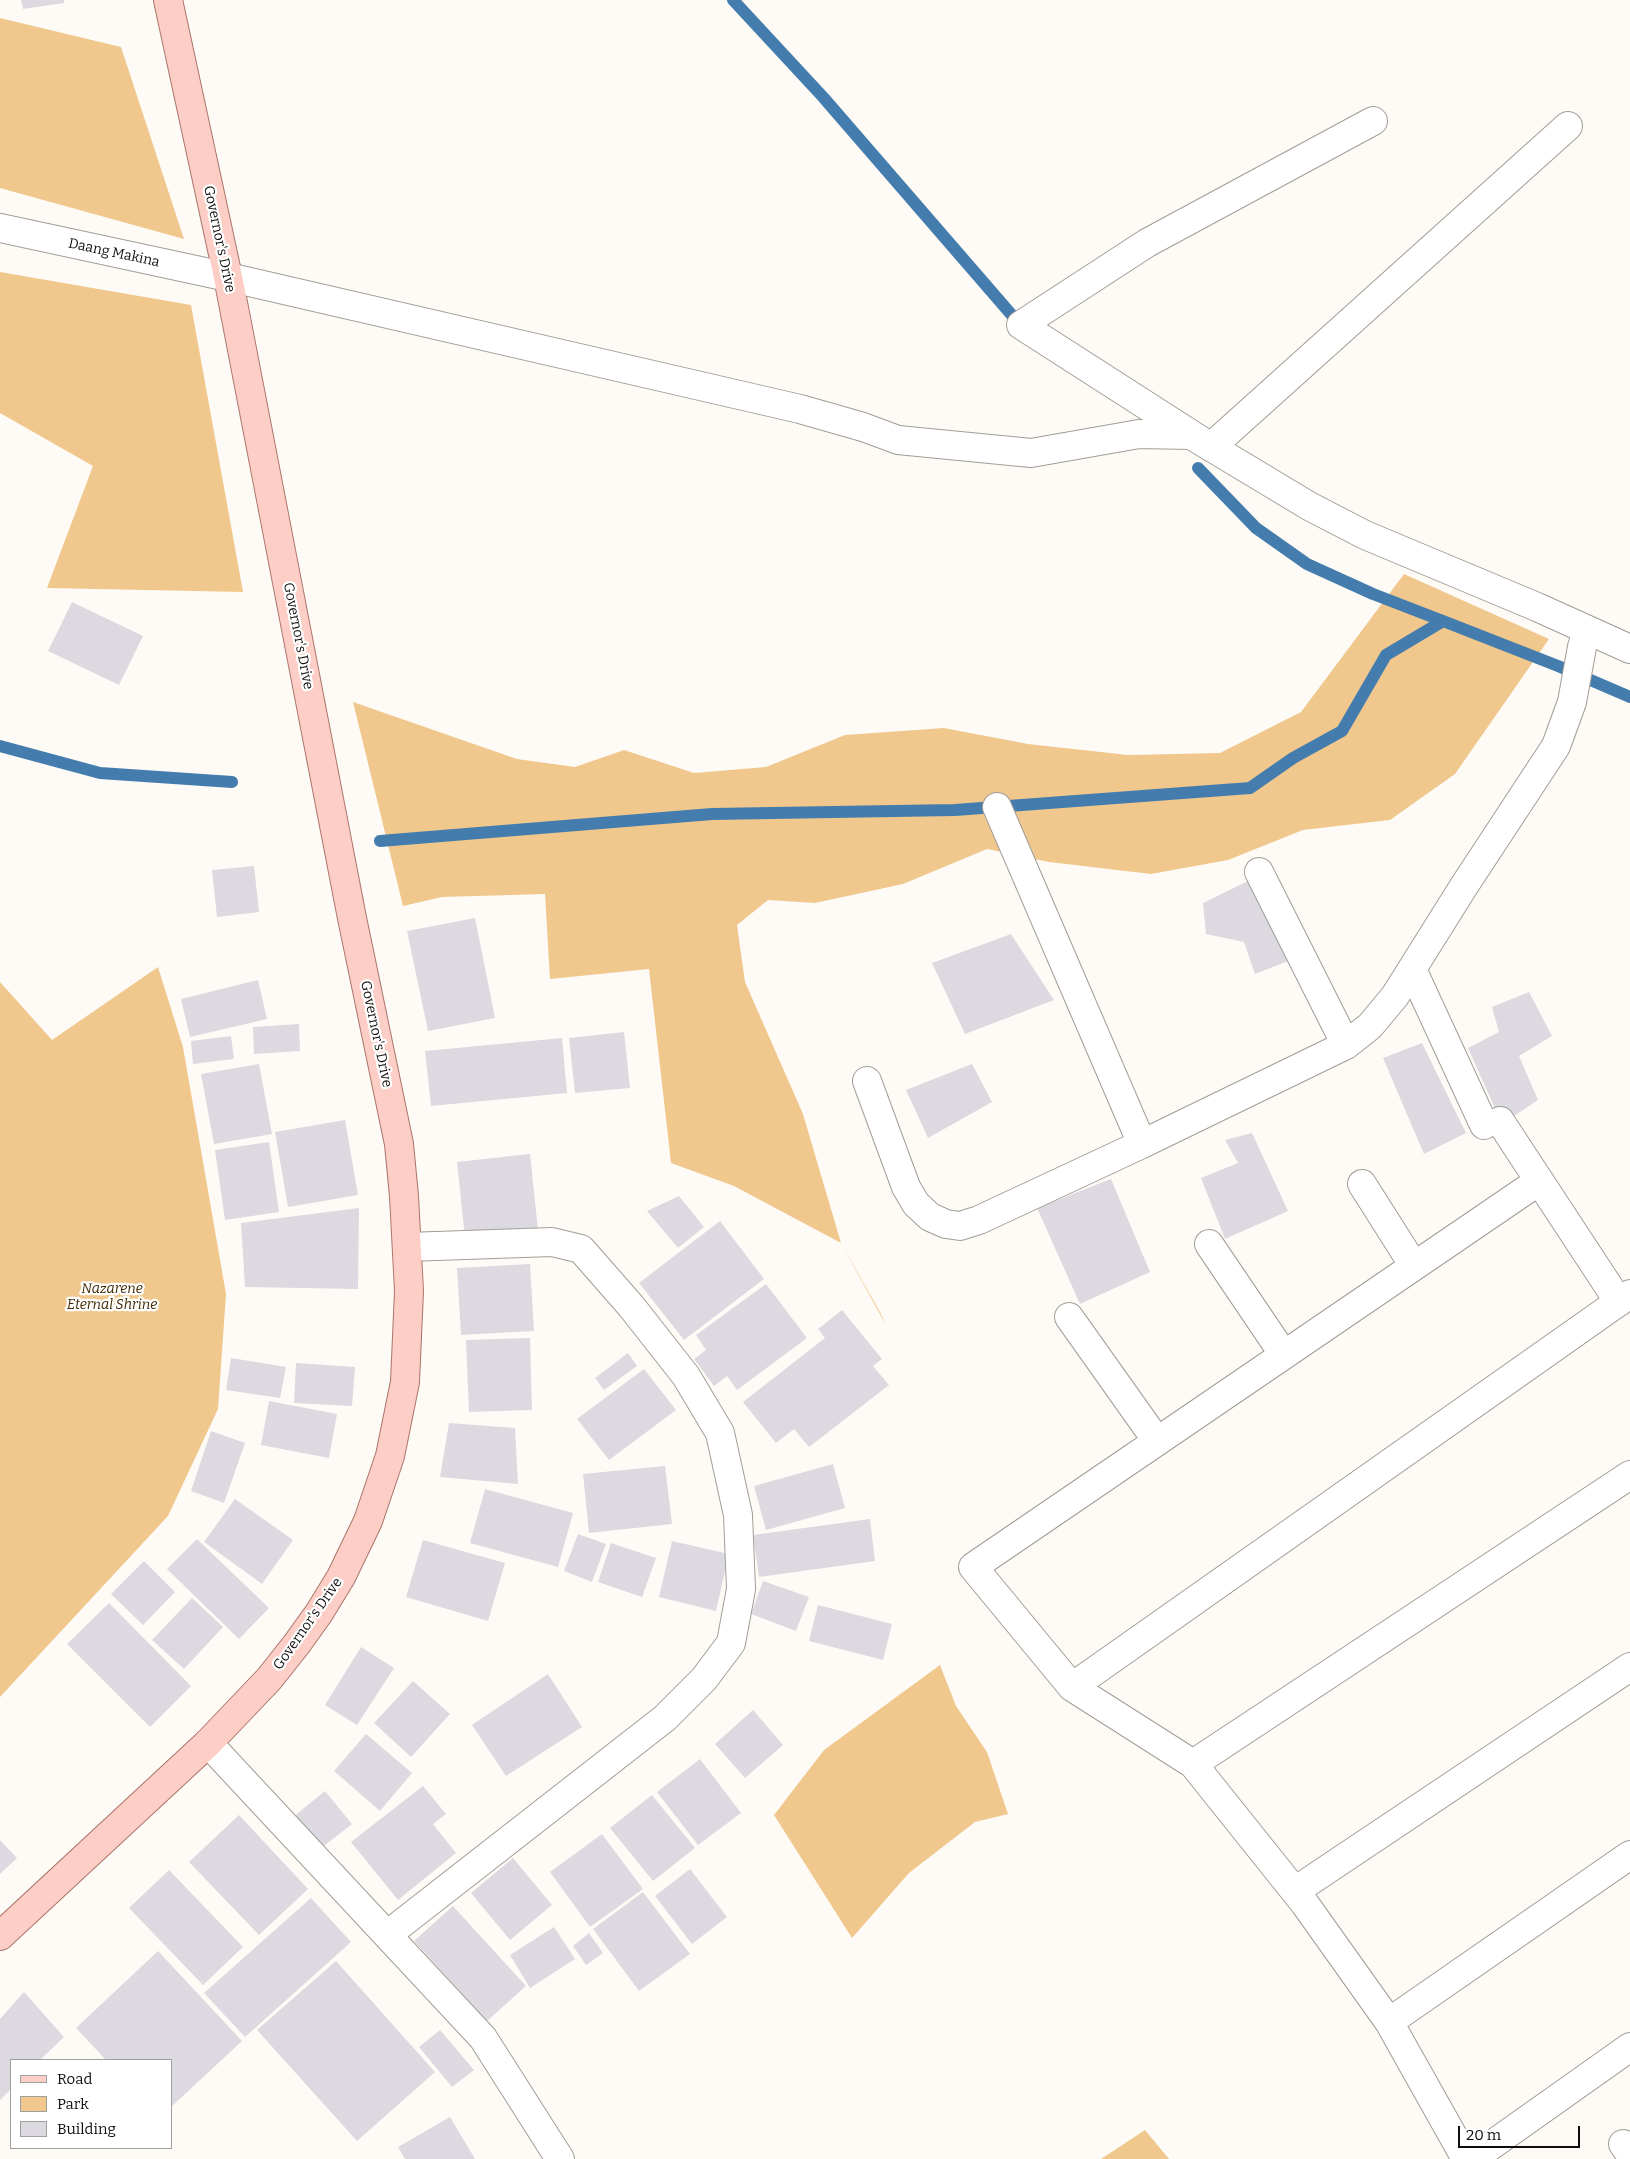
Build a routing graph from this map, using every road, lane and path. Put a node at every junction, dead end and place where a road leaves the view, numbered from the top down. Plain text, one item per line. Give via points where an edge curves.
1 (168, 0) edge
2 (1373, 121) dead end
3 (1568, 126) dead end
4 (0, 228) edge
5 (228, 277) junction
6 (1211, 447) junction
7 (1584, 638) junction
8 (1630, 649) edge
9 (997, 807) dead end
10 (1259, 872) dead end
11 (1412, 969) junction
12 (1346, 1045) junction
13 (867, 1081) dead end
14 (1142, 1144) junction
15 (1539, 1181) junction
16 (1362, 1184) dead end
17 (1209, 1244) dead end
18 (407, 1247) junction
19 (1414, 1266) junction
20 (1625, 1298) edge
21 (1069, 1317) dead end
22 (1284, 1355) junction
23 (1157, 1441) junction
24 (1630, 1475) edge
25 (1630, 1667) edge
26 (1072, 1687) junction
27 (208, 1743) junction
28 (1193, 1764) junction
29 (1630, 1855) edge
30 (1295, 1891) junction
31 (0, 1936) edge
32 (387, 1936) junction
33 (1389, 2022) junction
34 (1630, 2047) edge
35 (560, 2159) edge
36 (1466, 2159) edge
37 (1472, 2159) edge

1 - 5 main road, Governor's Drive
2 - 6 street via 1146,243 1021,325
3 - 6 street
4 - 5 street, Daang Makina
5 - 6 street, Daang Makina via 800,409 898,440 1032,453 1139,434 1168,434 1191,435
5 - 18 main road, Governor's Drive via 399,1144
6 - 7 street via 1309,506 1365,535
7 - 8 street
7 - 11 street via 1572,702 1556,746
9 - 14 street
10 - 12 street
11 - 12 street via 1370,1026
11 - 15 street via 1492,1123
12 - 14 street
13 - 14 street via 906,1187 916,1204 930,1217 946,1224 960,1226 979,1220
15 - 19 street
15 - 20 street
16 - 19 street
17 - 22 street
18 - 27 main road, Governor's Drive via 405,1382 390,1456 368,1521 319,1614 269,1679
18 - 32 street via 552,1242 581,1249 686,1376 720,1433 738,1515 741,1589 731,1643 704,1678 665,1718
19 - 22 street
20 - 26 street
21 - 23 street
22 - 23 street
23 - 26 street via 973,1567
24 - 28 street
25 - 30 street
26 - 28 street
27 - 31 main road, Governor's Drive
27 - 32 street
28 - 30 street
29 - 33 street
30 - 33 street
32 - 35 street via 483,2038
33 - 36 street
34 - 37 street

